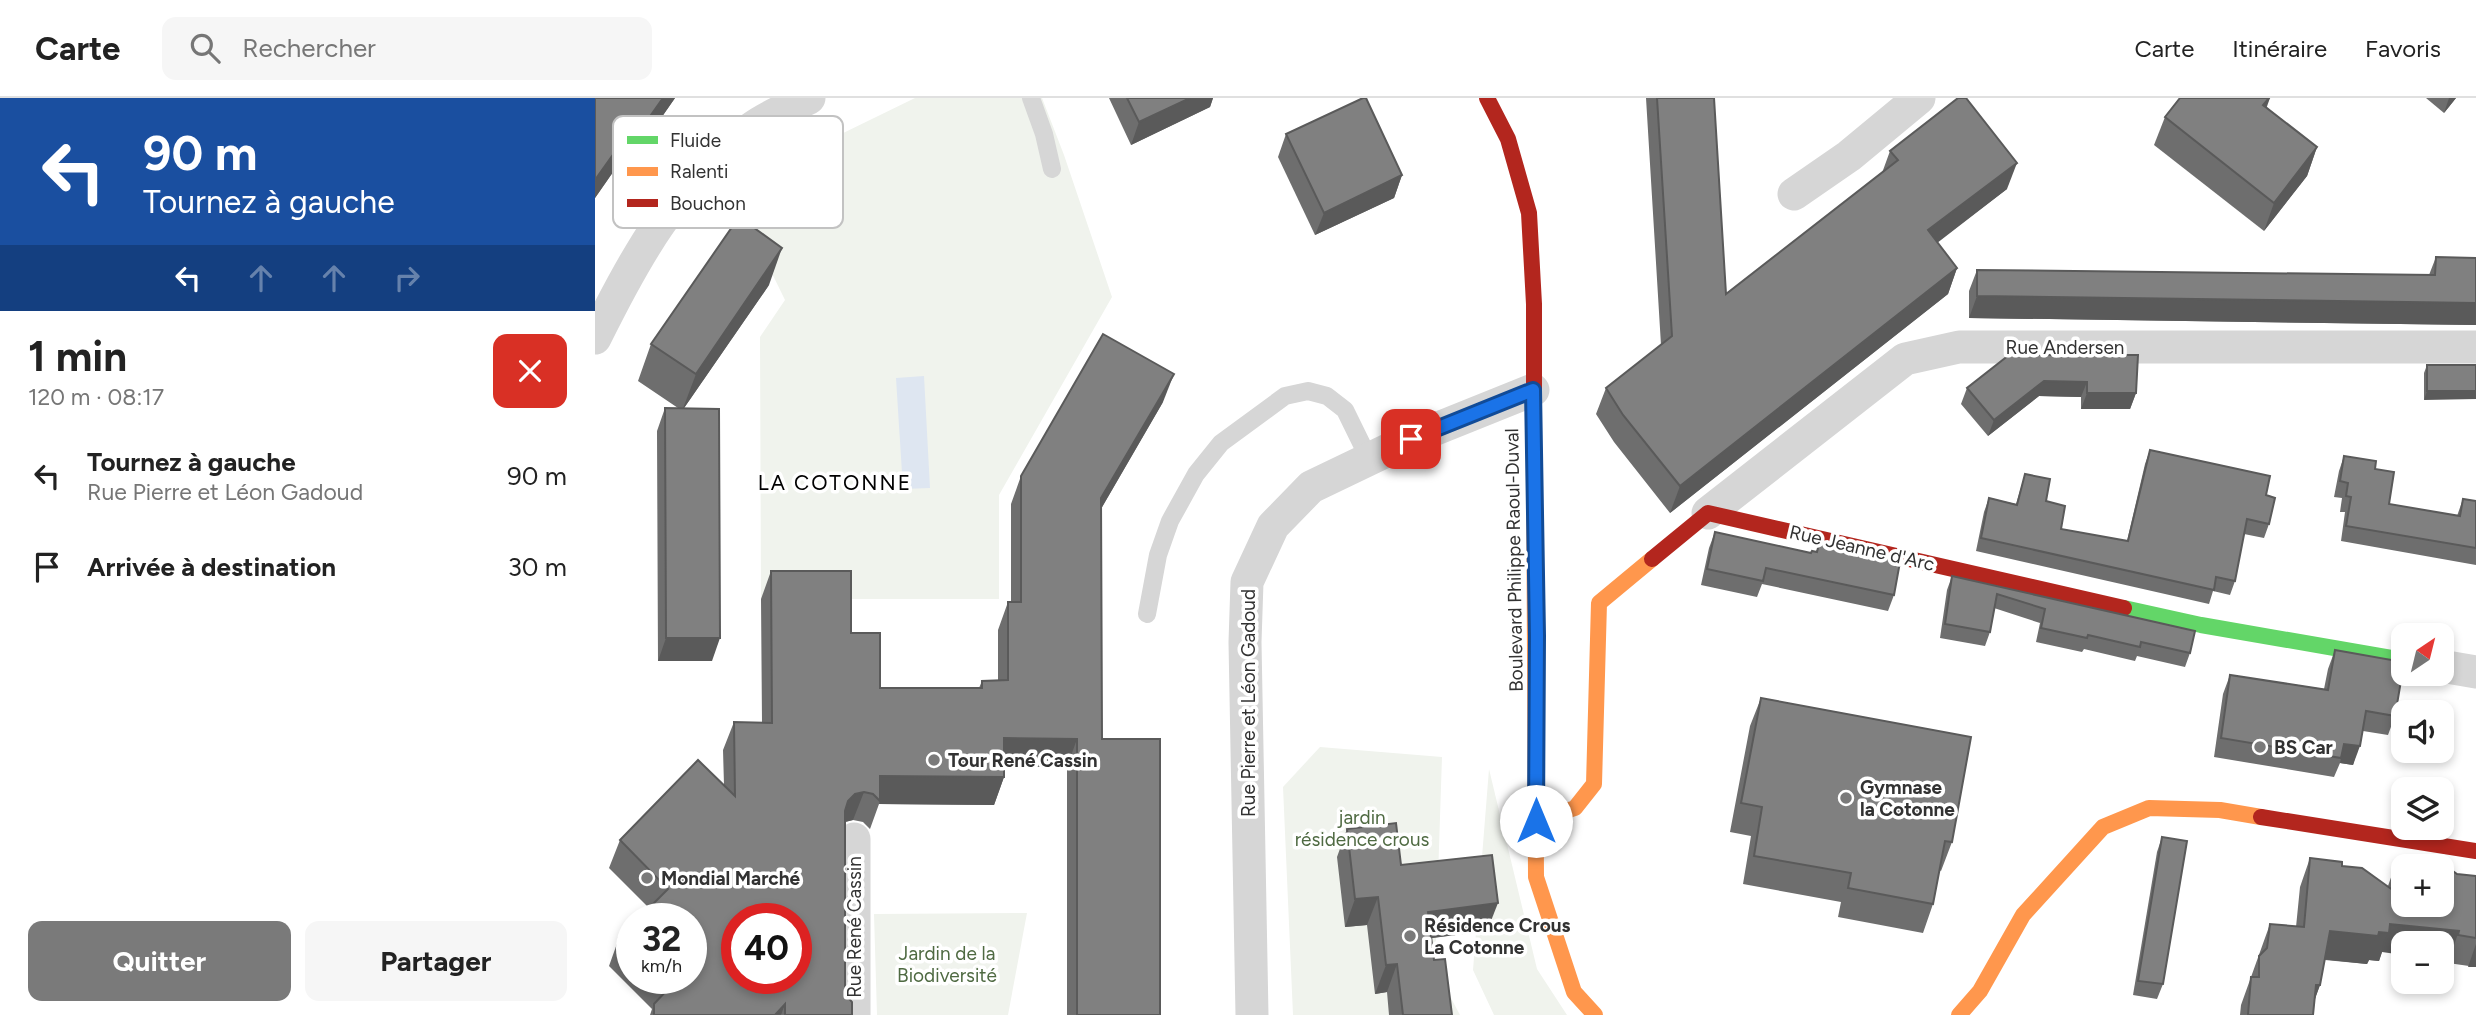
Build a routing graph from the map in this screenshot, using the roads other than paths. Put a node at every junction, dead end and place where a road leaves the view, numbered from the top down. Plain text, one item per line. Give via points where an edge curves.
1 (809, 98) edge
2 (1031, 98) edge
3 (1487, 98) edge
4 (1919, 98) edge
5 (774, 116) edge
6 (1052, 169) dead end
7 (1794, 194) dead end
8 (654, 228) edge
9 (595, 338) edge
10 (2476, 346) edge
11 (1533, 390) junction
12 (1369, 459) junction
13 (1708, 513) junction
14 (1147, 614) dead end
15 (2391, 658) edge
16 (2454, 668) edge
17 (2476, 672) edge
18 (1536, 821) junction
19 (854, 839) dead end
20 (2476, 851) edge
21 (854, 1015) edge
22 (1252, 1015) edge
23 (1595, 1015) edge
24 (1959, 1015) edge

1 - 5 street
2 - 6 lane
3 - 11 street, Boulevard Philippe Raoul-Duval via 1508,139 1529,213
4 - 7 street
8 - 9 street
10 - 13 street, Rue Andersen via 1959,347 1905,359
11 - 12 street, Rue Pierre et Léon Gadoud
11 - 18 street, Boulevard Philippe Raoul-Duval
12 - 14 lane via 1345,410 1327,396 1308,391 1285,396 1220,443 1196,474 1166,532
12 - 22 street, Rue Pierre et Léon Gadoud via 1311,487 1273,526 1247,582
13 - 15 street, Rue Jeanne d'Arc via 2201,625
13 - 18 street via 1599,603 1594,784 1575,808
16 - 17 street
18 - 23 street, Boulevard Philippe Raoul-Duval via 1536,877 1574,992
19 - 21 street, Rue René Cassin
20 - 24 street via 2220,810 2149,808 2103,827 2023,915 1980,991

